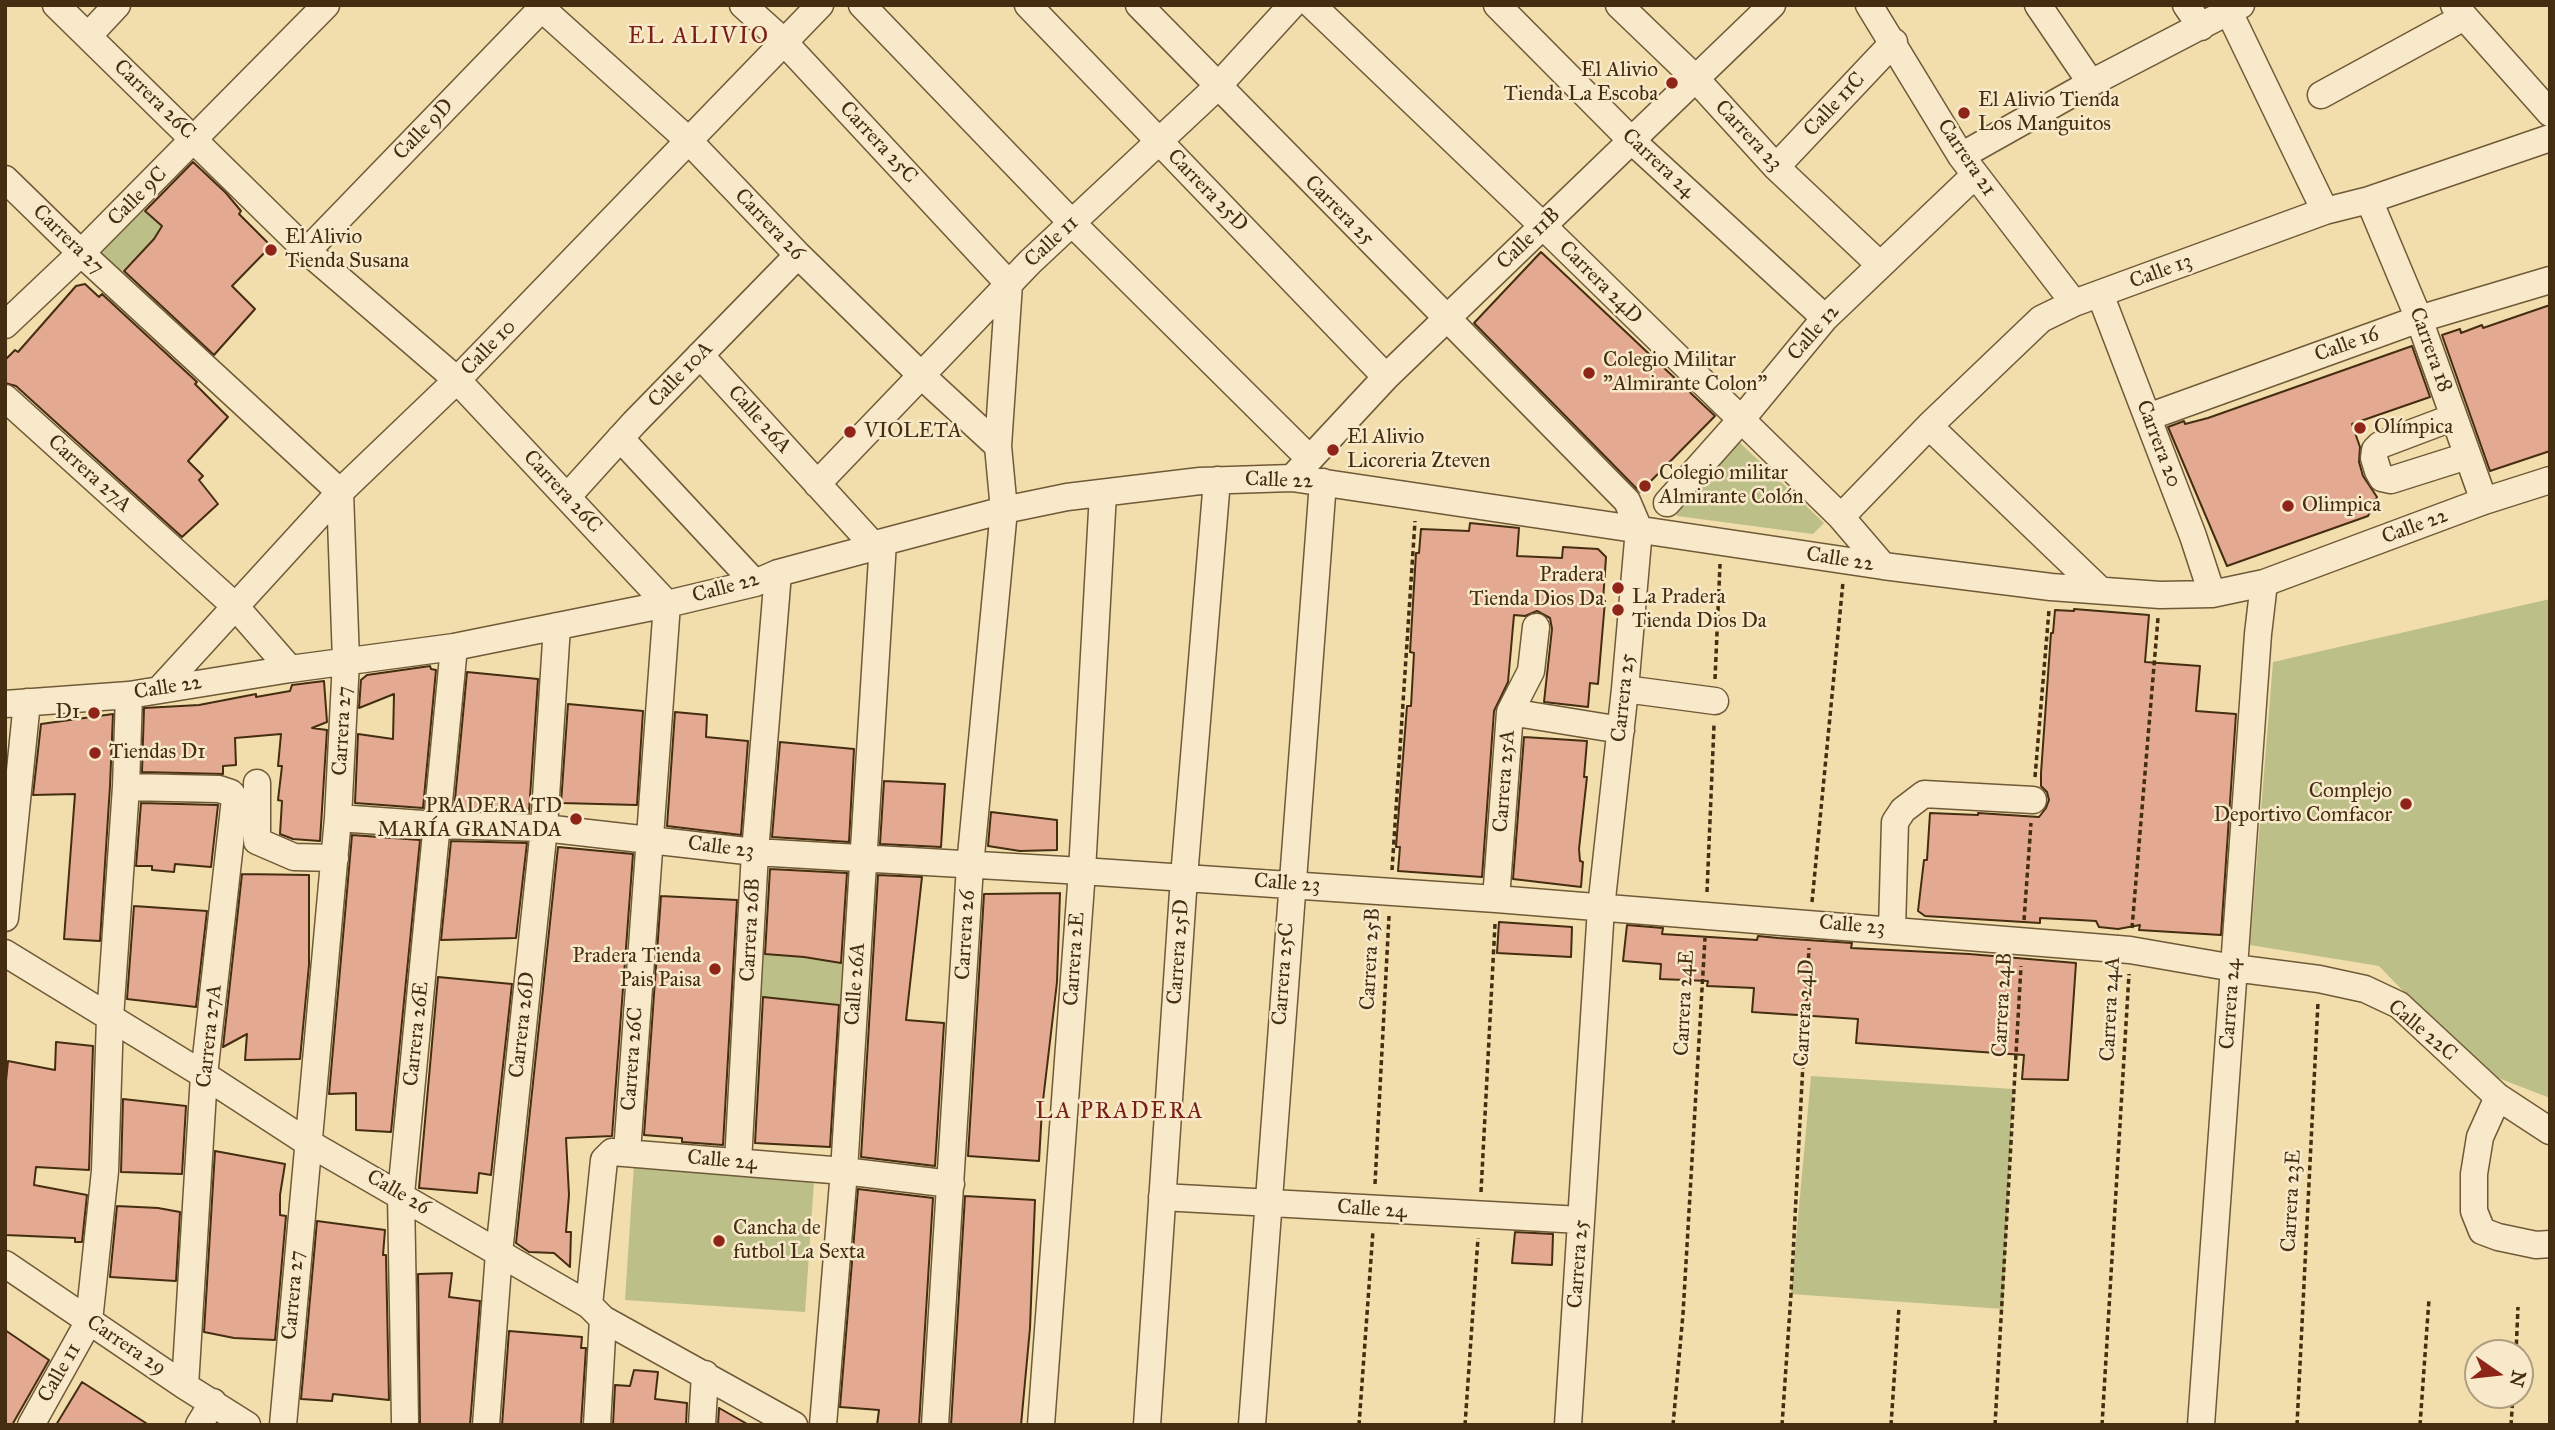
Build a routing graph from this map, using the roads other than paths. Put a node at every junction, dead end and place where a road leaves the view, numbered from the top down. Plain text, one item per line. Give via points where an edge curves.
1 (56, 5) edge
2 (117, 5) edge
3 (326, 5) edge
4 (743, 5) edge
5 (820, 5) edge
6 (862, 5) edge
7 (1028, 5) edge
8 (1139, 5) edge
9 (1293, 5) edge
10 (1312, 5) edge
11 (1497, 5) edge
12 (1619, 5) edge
13 (1772, 5) edge
14 (1869, 5) edge
15 (2038, 5) edge
16 (540, 7) edge
17 (2235, 9) edge
18 (2459, 11) edge
19 (2194, 16) edge
20 (88, 36) junction
21 (783, 41) junction
22 (1894, 42) junction
23 (1695, 78) junction
24 (2091, 83) junction
25 (1217, 87) junction
26 (2321, 95) dead end
27 (2550, 113) edge
28 (2550, 138) edge
29 (195, 139) junction
30 (688, 140) junction
31 (1631, 140) junction
32 (1160, 141) junction
33 (1968, 165) junction
34 (1776, 167) junction
35 (5, 179) edge
36 (2369, 200) junction
37 (2325, 211) junction
38 (1072, 223) junction
39 (1542, 225) junction
40 (307, 251) junction
41 (82, 253) junction
42 (798, 255) junction
43 (1879, 264) junction
44 (2550, 280) edge
45 (1009, 284) junction
46 (2100, 294) junction
47 (2074, 303) junction
48 (1825, 318) junction
49 (1446, 319) junction
50 (2419, 319) junction
51 (5, 325) edge
52 (700, 355) junction
53 (922, 376) junction
54 (1386, 377) junction
55 (457, 380) junction
56 (5, 398) edge
57 (2147, 417) junction
58 (2454, 417) junction
59 (1740, 421) junction
60 (1929, 426) junction
61 (620, 438) junction
62 (999, 446) junction
63 (2467, 456) junction
64 (1309, 458) junction
65 (1292, 478) junction
66 (1217, 480) junction
67 (2550, 480) edge
68 (1323, 482) junction
69 (817, 484) junction
70 (340, 492) junction
71 (1103, 493) junction
72 (567, 497) junction
73 (2484, 501) junction
74 (1667, 503) dead end
75 (1004, 510) junction
76 (1840, 517) junction
77 (1639, 529) junction
78 (879, 545) junction
79 (1883, 566) junction
80 (766, 578) junction
81 (2264, 583) junction
82 (2100, 590) junction
83 (2212, 594) junction
84 (667, 604) junction
85 (235, 606) junction
86 (557, 626) junction
87 (1536, 627) dead end
88 (454, 647) junction
89 (346, 661) junction
90 (290, 669) junction
91 (1625, 689) junction
92 (159, 690) junction
93 (128, 695) junction
94 (1714, 701) road end
95 (16, 703) edge
96 (1510, 712) junction
97 (1621, 730) junction
98 (257, 783) dead end
99 (126, 787) junction
100 (2033, 800) road end
101 (338, 818) junction
102 (437, 825) junction
103 (544, 828) junction
104 (649, 838) junction
105 (755, 852) junction
106 (335, 858) junction
107 (864, 859) junction
108 (970, 866) junction
109 (1082, 871) junction
110 (1184, 877) junction
111 (1291, 884) junction
112 (1496, 899) junction
113 (1601, 908) junction
114 (5, 918) edge
115 (1892, 930) junction
116 (5, 953) edge
117 (2234, 968) junction
118 (110, 1018) junction
119 (204, 1075) junction
120 (2498, 1097) junction
121 (2550, 1131) edge
122 (307, 1142) junction
123 (615, 1156) junction
124 (738, 1162) junction
125 (835, 1179) junction
126 (951, 1184) junction
127 (401, 1194) junction
128 (1162, 1197) junction
129 (1268, 1202) junction
130 (1581, 1220) junction
131 (2550, 1244) edge
132 (499, 1252) junction
133 (5, 1264) edge
134 (596, 1312) junction
135 (89, 1321) junction
136 (705, 1374) junction
137 (186, 1386) junction
138 (213, 1402) junction
139 (405, 1421) dead end
140 (31, 1425) edge
141 (199, 1425) edge
142 (247, 1425) edge
143 (283, 1425) edge
144 (486, 1425) edge
145 (597, 1425) edge
146 (702, 1425) edge
147 (794, 1425) edge
148 (809, 1425) edge
149 (823, 1425) edge
150 (935, 1425) edge
151 (1041, 1425) edge
152 (1147, 1425) edge
153 (1252, 1425) edge
154 (1568, 1425) edge
155 (2201, 1425) edge

1 - 20 street, Carrera 26C
2 - 20 street
3 - 29 street, Calle 9C
4 - 21 street, Carrera 25C
5 - 21 street, Calle 10
6 - 38 street
7 - 32 street, Carrera 25D
8 - 25 street, Carrera 25
9 - 25 street, Calle 11
10 - 39 street, Carrera 24D
11 - 31 street, Carrera 24
12 - 23 street, Carrera 23
13 - 23 street, Calle 11B
14 - 22 street, Carrera 21
15 - 24 street
16 - 30 street, Carrera 26
16 - 40 street, Calle 9D
17 - 19 street, Calle 12
17 - 37 street
18 - 26 street
18 - 27 street
19 - 24 street, Calle 12
20 - 29 street, Carrera 26C
21 - 30 street, Calle 10
21 - 45 street, Carrera 25C
22 - 33 street, Carrera 21
22 - 34 street, Calle 11C
23 - 31 street, Calle 11B
23 - 34 street, Carrera 23
24 - 33 street, Calle 12
25 - 32 street, Calle 11
25 - 49 street, Carrera 25
28 - 36 street, Calle 13
29 - 40 street, Carrera 26C
29 - 41 street, Calle 9C
30 - 42 street, Carrera 26
30 - 55 street, Calle 10
31 - 39 street, Calle 11B
31 - 48 street, Carrera 24
32 - 38 street, Calle 11
32 - 54 street, Carrera 25D
33 - 43 street, Calle 12
33 - 47 street, Carrera 21
34 - 43 street, Carrera 23
35 - 41 street, Carrera 27
36 - 37 street, Calle 13
36 - 50 street, Carrera 18
37 - 46 street, Calle 13
38 - 45 street, Calle 11
38 - 64 street
39 - 49 street, Calle 11B
39 - 59 street, Carrera 24D
40 - 55 street, Carrera 26C
41 - 51 street, Calle 9C
41 - 70 street, Carrera 27
42 - 52 street, Calle 10A
42 - 53 street, Carrera 26
43 - 48 street, Calle 12
44 - 50 street, Calle 16
45 - 53 street, Calle 11
45 - 62 street, Carrera 26
46 - 47 street, Calle 13
46 - 57 street, Carrera 20
47 - 60 street, Calle 13 via 2041,319
48 - 59 street, Calle 12
49 - 54 street, Calle 11B
49 - 77 street, Carrera 25 via 1627,501
50 - 57 street, Calle 16
50 - 58 street, Carrera 18
52 - 61 street, Calle 10A
52 - 69 street, Calle 26A
53 - 62 street, Carrera 26
53 - 69 street, Calle 11
54 - 64 street, Calle 11B
55 - 70 street, Calle 10
55 - 72 street, Carrera 26C
56 - 85 street, Carrera 27A
57 - 83 street, Carrera 20
58 - 63 street, Carrera 18
58 - 63 street via 2380,445 2374,458 2378,471 2391,480
59 - 74 street, Calle 12
59 - 76 street, Carrera 24D
60 - 76 street, Calle 13
60 - 82 street
61 - 72 street, Calle 10A
61 - 80 street
62 - 75 street, Carrera 26
63 - 73 street, Carrera 18
64 - 65 street, Calle 11B
65 - 66 street, Calle 22
65 - 68 street, Calle 22
66 - 71 street, Calle 22
66 - 110 street, Carrera 25D
67 - 73 street, Calle 22
68 - 77 street, Calle 22
68 - 111 street, Carrera 25C
69 - 78 street, Calle 26A
70 - 85 street, Calle 10
70 - 89 street, Carrera 27
71 - 75 street, Calle 22
71 - 109 street, Carrera 2E
72 - 84 street, Carrera 26C
73 - 81 street, Calle 22
75 - 78 street, Calle 22
75 - 108 street, Carrera 26
76 - 79 street, Carrera 24D
77 - 79 street, Calle 22
77 - 91 street, Carrera 25
78 - 80 street, Calle 22
78 - 107 street, Calle 26A
79 - 82 street, Calle 22
80 - 84 street, Calle 22
80 - 105 street, Carrera 26B
81 - 83 street, Calle 22
81 - 117 street, Carrera 24
82 - 83 street, Calle 22
84 - 86 street, Calle 22
84 - 104 street, Carrera 26C
85 - 90 street, Carrera 27A
85 - 92 street, Calle 10
86 - 88 street, Calle 22
86 - 103 street, Carrera 26D
87 - 96 street, Carrera 25A via 1531,671
88 - 89 street, Calle 22
88 - 102 street, Carrera 26E
89 - 90 street, Calle 22
89 - 101 street, Carrera 27
90 - 92 street, Calle 22
91 - 94 street
91 - 97 street, Carrera 25
92 - 93 street, Calle 22
93 - 95 street, Calle 22
93 - 99 street
95 - 114 street
96 - 97 street
96 - 112 street, Carrera 25A
97 - 113 street, Carrera 25
98 - 106 street via 257,841 294,857
99 - 118 street
99 - 119 street, Carrera 27A via 219,789 235,799
100 - 115 street via 1924,794 1903,810 1895,822
101 - 102 street, Calle 23
101 - 106 street, Carrera 27
102 - 103 street, Calle 23
102 - 127 street, Carrera 26E
103 - 104 street, Calle 23
103 - 132 street, Carrera 26D
104 - 105 street, Calle 23
104 - 123 street, Carrera 26C
105 - 107 street, Calle 23
105 - 124 street, Carrera 26B
106 - 122 street, Carrera 27
107 - 108 street, Calle 23
107 - 125 street, Calle 26A
108 - 109 street, Calle 23
108 - 126 street, Carrera 26
109 - 110 street, Calle 23
109 - 151 street, Carrera 2E
110 - 111 street, Calle 23
110 - 128 street, Carrera 25D
111 - 112 street, Calle 23
111 - 129 street, Carrera 25C
112 - 113 street, Calle 23
113 - 115 street, Calle 23
113 - 130 street, Carrera 25
115 - 117 street, Calle 23 via 2130,950
116 - 118 street, Calle 26
117 - 120 street, Calle 22C via 2365,989 2399,1005
117 - 155 street, Carrera 24
118 - 119 street, Calle 26
118 - 135 street via 105,1171
119 - 122 street, Calle 26
119 - 137 street, Carrera 27A
120 - 121 street, Calle 22C
120 - 131 street via 2480,1137 2474,1211 2482,1231 2536,1245
122 - 127 street, Calle 26
122 - 143 street, Carrera 27
123 - 124 street, Calle 24
123 - 134 street, Carrera 26C
124 - 125 street, Calle 24
125 - 126 street, Calle 24
125 - 148 street
125 - 149 street, Calle 26A
126 - 150 street, Carrera 26
127 - 132 street, Calle 26
127 - 139 street, Carrera 26E
128 - 129 street, Calle 24
128 - 152 street, Carrera 25D
129 - 130 street, Calle 24
129 - 153 street, Carrera 25C
130 - 154 street, Carrera 25
132 - 134 street, Calle 26
132 - 144 street, Carrera 26D
133 - 135 street, Carrera 29
134 - 136 street, Calle 26
134 - 145 street, Carrera 26C
135 - 137 street, Carrera 29
135 - 140 street, Calle 11
136 - 146 street
136 - 147 street, Calle 26
137 - 138 street, Carrera 29
138 - 141 street
138 - 142 street, Carrera 29

